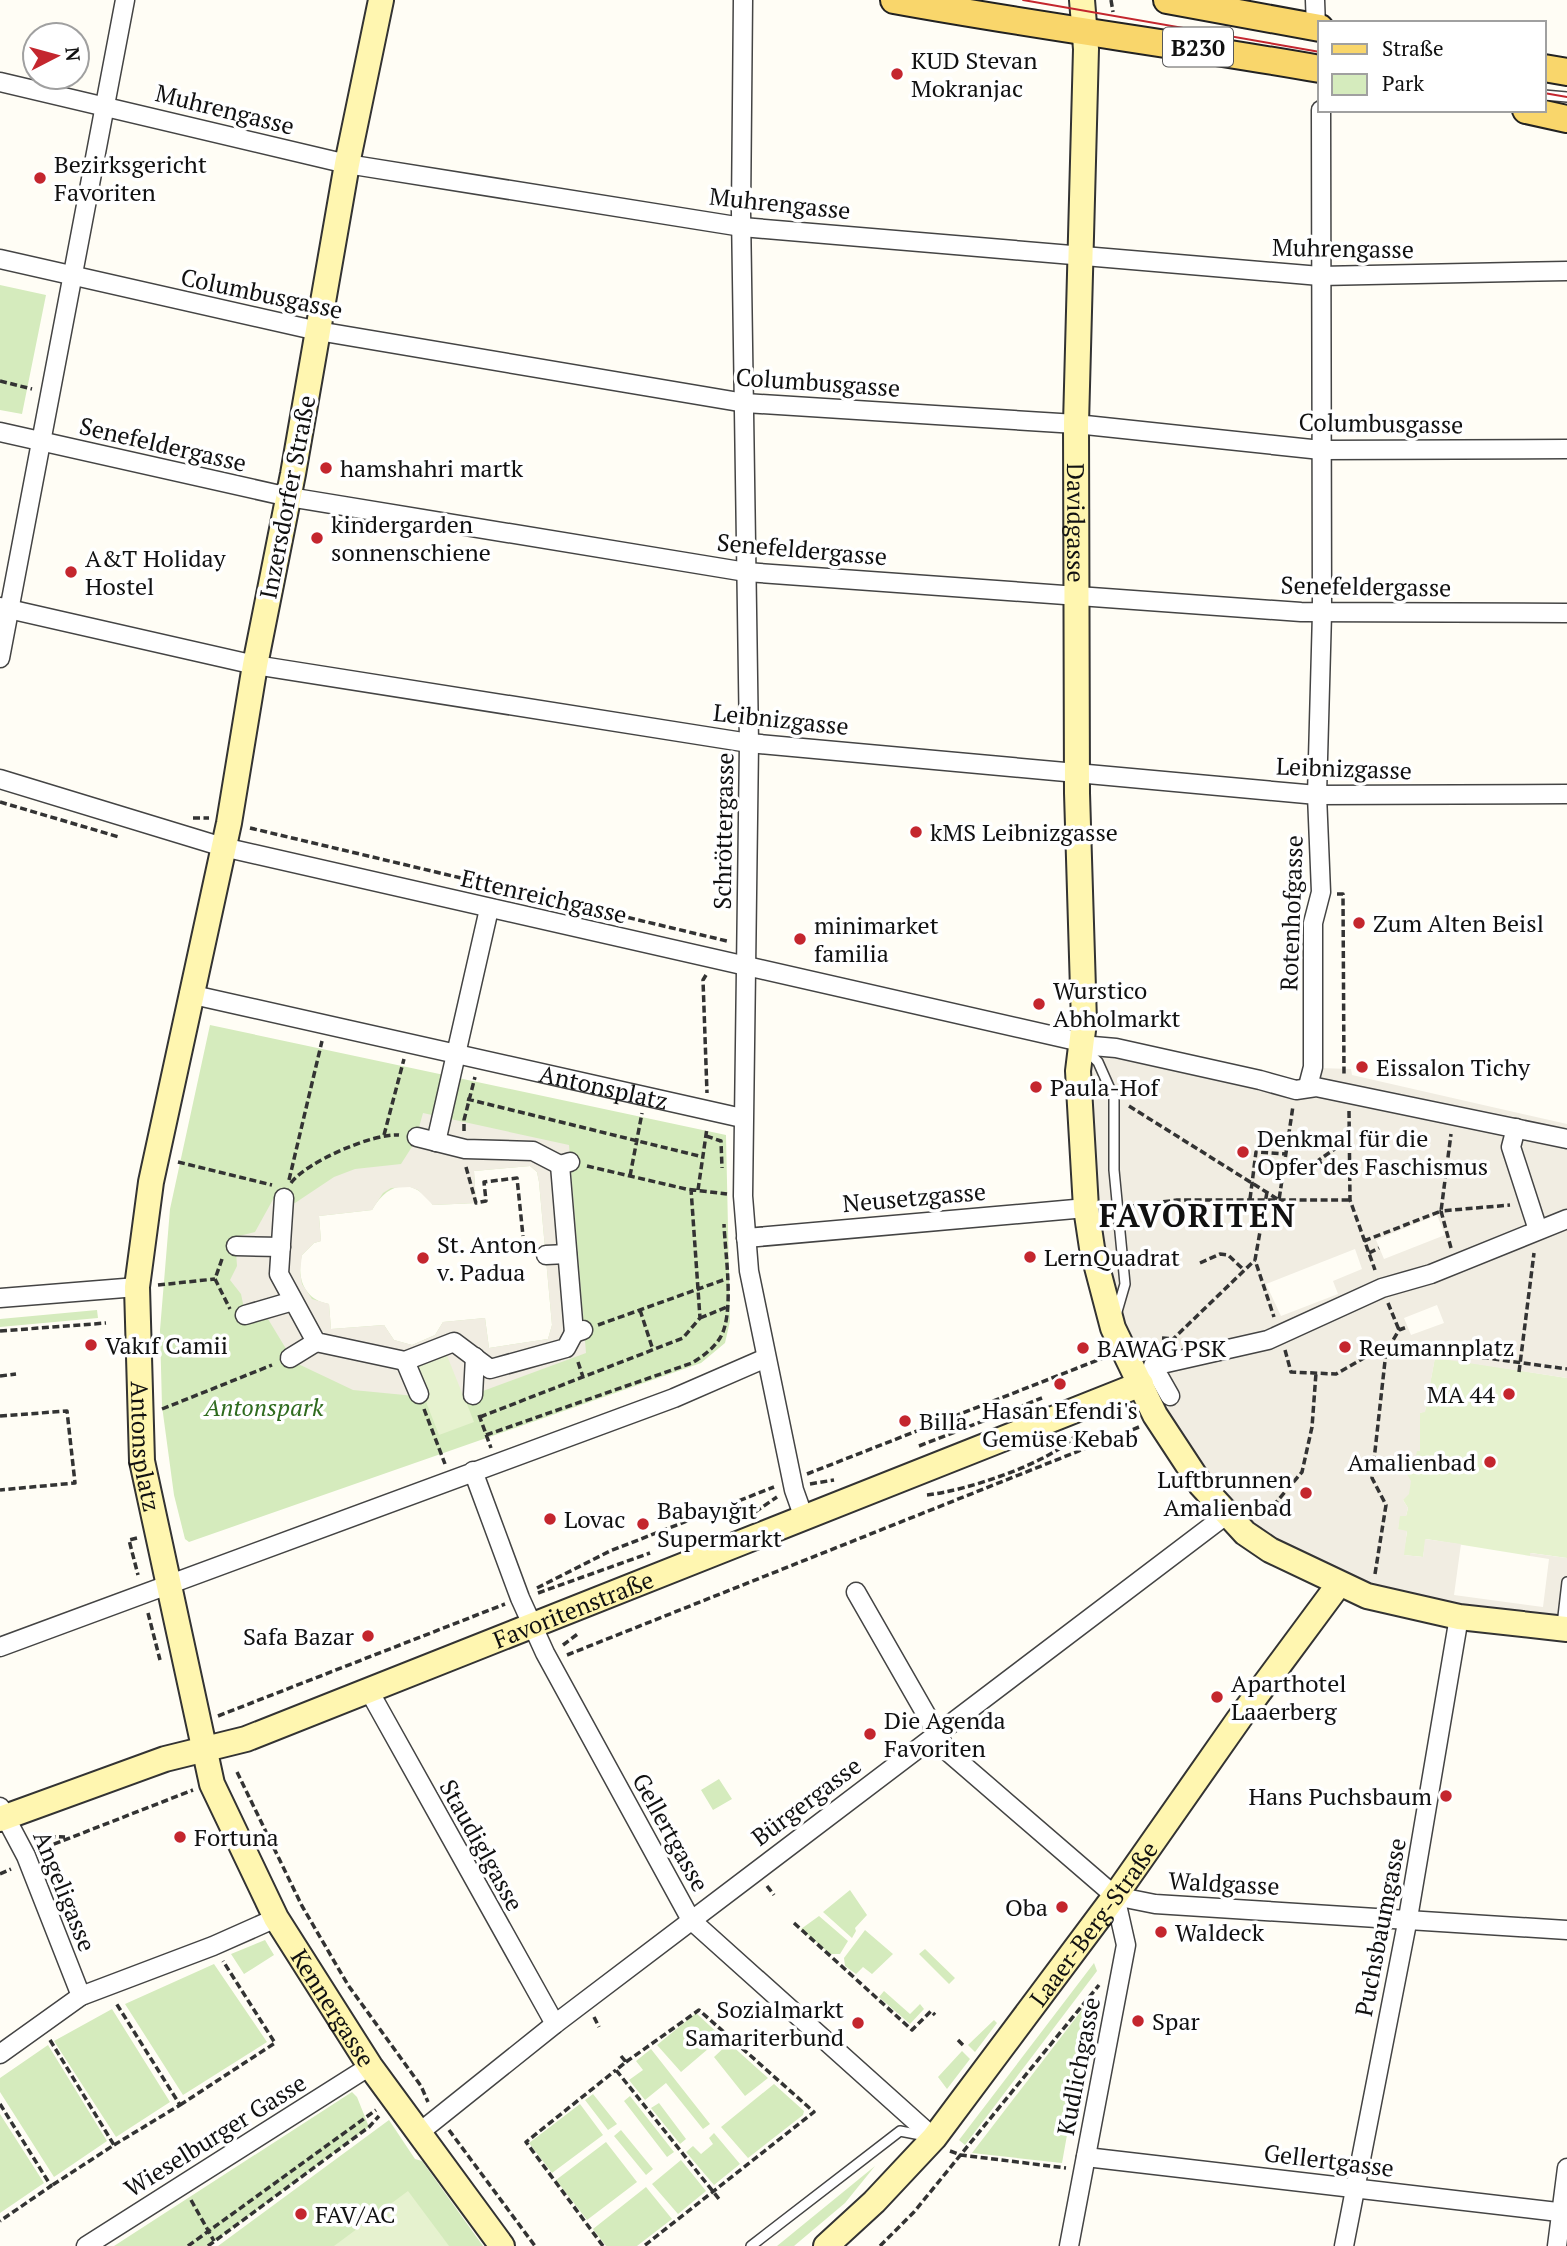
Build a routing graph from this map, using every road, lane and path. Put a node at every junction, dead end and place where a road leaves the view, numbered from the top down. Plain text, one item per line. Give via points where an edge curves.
1 (125, 0) edge
2 (381, 0) edge
3 (743, 0) edge
4 (894, 0) edge
5 (1082, 0) edge
6 (1167, 0) edge
7 (1315, 0) edge
8 (1318, 27) edge
9 (1086, 33) junction
10 (1546, 68) edge
11 (1318, 69) edge
12 (1567, 72) edge
13 (0, 82) edge
14 (1546, 95) edge
15 (1567, 97) edge
16 (105, 105) junction
17 (1321, 112) edge
18 (1535, 112) edge
19 (1567, 119) edge
20 (347, 164) junction
21 (742, 227) junction
22 (1081, 255) junction
23 (0, 259) edge
24 (1567, 271) edge
25 (75, 276) junction
26 (1320, 276) junction
27 (318, 331) junction
28 (0, 381) edge
29 (52, 393) junction
30 (746, 403) junction
31 (1076, 424) junction
32 (0, 432) edge
33 (43, 441) junction
34 (1567, 449) edge
35 (1321, 450) junction
36 (289, 497) junction
37 (746, 572) junction
38 (1076, 594) junction
39 (4, 608) edge
40 (1322, 613) junction
41 (1567, 613) edge
42 (0, 658) edge
43 (255, 664) junction
44 (749, 743) junction
45 (1077, 772) junction
46 (0, 779) edge
47 (1567, 794) edge
48 (1317, 795) junction
49 (223, 847) junction
50 (489, 909) junction
51 (719, 938) dead end
52 (716, 960) junction
53 (745, 966) junction
54 (189, 994) junction
55 (326, 1024) junction
56 (408, 1043) junction
57 (1081, 1045) junction
58 (459, 1054) junction
59 (475, 1074) dead end
60 (1302, 1088) junction
61 (448, 1095) junction
62 (469, 1100) junction
63 (1121, 1101) dead end
64 (655, 1115) dead end
65 (1455, 1115) junction
66 (741, 1118) junction
67 (707, 1119) junction
68 (694, 1124) dead end
69 (1516, 1128) junction
70 (384, 1135) junction
71 (706, 1136) junction
72 (417, 1137) joint
73 (1567, 1139) edge
74 (637, 1141) junction
75 (436, 1142) junction
76 (1350, 1148) dead end
77 (465, 1149) junction
78 (1286, 1154) junction
79 (155, 1156) junction
80 (703, 1157) junction
81 (565, 1163) junction
82 (1321, 1164) dead end
83 (630, 1176) junction
84 (1251, 1182) junction
85 (691, 1189) junction
86 (698, 1190) junction
87 (1267, 1192) junction
88 (286, 1193) junction
89 (724, 1194) junction
90 (743, 1196) junction
91 (1250, 1199) junction
92 (1266, 1200) junction
93 (1279, 1200) junction
94 (1350, 1200) dead end
95 (1530, 1204) junction
96 (724, 1206) dead end
97 (1086, 1208) junction
98 (1125, 1209) dead end
99 (1441, 1211) junction
100 (724, 1218) dead end
101 (1567, 1219) edge
102 (1538, 1230) junction
103 (523, 1236) dead end
104 (746, 1238) junction
105 (1364, 1241) dead end
106 (236, 1246) joint
107 (281, 1247) junction
108 (1379, 1248) dead end
109 (1369, 1252) dead end
110 (568, 1254) junction
111 (546, 1255) dead end
112 (1255, 1260) junction
113 (1200, 1262) dead end
114 (1451, 1266) junction
115 (1244, 1270) junction
116 (750, 1271) junction
117 (1531, 1272) dead end
118 (215, 1279) junction
119 (726, 1279) junction
120 (137, 1287) junction
121 (1382, 1288) junction
122 (697, 1290) junction
123 (0, 1298) edge
124 (293, 1301) junction
125 (727, 1307) junction
126 (640, 1310) junction
127 (245, 1315) joint
128 (700, 1318) junction
129 (106, 1323) dead end
130 (1407, 1327) dead end
131 (1113, 1328) junction
132 (1399, 1330) junction
133 (0, 1331) edge
134 (578, 1331) junction
135 (1280, 1335) junction
136 (1162, 1338) dead end
137 (316, 1342) junction
138 (653, 1350) junction
139 (1386, 1352) junction
140 (475, 1357) junction
141 (576, 1357) dead end
142 (290, 1358) joint
143 (766, 1358) junction
144 (405, 1361) junction
145 (1520, 1364) junction
146 (1567, 1369) edge
147 (1519, 1372) dead end
148 (1316, 1373) junction
149 (16, 1374) dead end
150 (1137, 1374) junction
151 (0, 1376) edge
152 (583, 1377) junction
153 (419, 1394) joint
154 (472, 1395) joint
155 (1163, 1405) junction
156 (0, 1416) edge
157 (480, 1417) junction
158 (141, 1418) junction
159 (1083, 1427) dead end
160 (486, 1435) junction
161 (496, 1463) junction
162 (473, 1471) junction
163 (450, 1480) junction
164 (793, 1485) junction
165 (0, 1490) edge
166 (918, 1497) dead end
167 (1273, 1506) dead end
168 (1226, 1514) junction
169 (746, 1516) dead end
170 (804, 1518) junction
171 (136, 1538) dead end
172 (659, 1549) dead end
173 (1374, 1580) dead end
174 (1567, 1582) edge
175 (1339, 1584) junction
176 (169, 1585) junction
177 (856, 1592) dead end
178 (144, 1594) junction
179 (520, 1598) junction
180 (1459, 1617) junction
181 (532, 1625) junction
182 (1564, 1629) edge
183 (0, 1647) edge
184 (545, 1653) junction
185 (162, 1669) dead end
186 (368, 1689) junction
187 (222, 1714) dead end
188 (935, 1734) junction
189 (204, 1747) junction
190 (237, 1772) dead end
191 (202, 1787) dead end
192 (2, 1814) edge
193 (74, 1835) dead end
194 (1115, 1896) junction
195 (276, 1918) junction
196 (1408, 1918) junction
197 (691, 1920) junction
198 (794, 1923) dead end
199 (1567, 1930) edge
200 (214, 1946) junction
201 (1101, 1974) dead end
202 (106, 1987) junction
203 (81, 1996) junction
204 (935, 2015) dead end
205 (555, 2024) junction
206 (41, 2025) junction
207 (958, 2040) dead end
208 (963, 2045) dead end
209 (0, 2054) edge
210 (621, 2056) dead end
211 (626, 2062) junction
212 (370, 2066) junction
213 (616, 2070) junction
214 (394, 2098) junction
215 (0, 2104) edge
216 (180, 2105) junction
217 (429, 2120) junction
218 (934, 2138) junction
219 (114, 2145) junction
220 (961, 2155) junction
221 (1084, 2164) junction
222 (1567, 2168) edge
223 (182, 2184) junction
224 (51, 2186) junction
225 (1354, 2186) junction
226 (713, 2191) junction
227 (719, 2199) dead end
228 (1564, 2213) edge
229 (0, 2221) edge
230 (209, 2230) junction
231 (214, 2241) junction
232 (86, 2246) edge
233 (188, 2246) edge
234 (208, 2246) edge
235 (502, 2246) edge
236 (535, 2246) edge
237 (603, 2246) edge
238 (644, 2246) edge
239 (751, 2246) edge
240 (826, 2246) edge
241 (880, 2246) edge
242 (1069, 2246) edge
243 (1344, 2246) edge
244 (1557, 2246) edge

1 - 16 street
2 - 20 street, Inzersdorfer Straße
3 - 21 street, Schröttergasse
4 - 9 main road, B230
5 - 9 street, Davidgasse
6 - 8 main road, B230
7 - 8 street
9 - 11 main road, B230 via 1167,41
9 - 22 street, Davidgasse
10 - 12 main road
13 - 16 street, Muhrengasse
14 - 15 lane
16 - 20 street, Muhrengasse
16 - 25 street
17 - 26 street, Rotenhofgasse
18 - 19 main road
20 - 21 street, Muhrengasse
20 - 27 street, Inzersdorfer Straße
21 - 22 street, Muhrengasse
21 - 30 street, Schröttergasse
22 - 26 street, Muhrengasse
22 - 31 street, Davidgasse
23 - 25 street, Columbusgasse
24 - 26 street, Muhrengasse
25 - 27 street, Columbusgasse
25 - 29 street
26 - 35 street, Rotenhofgasse
27 - 30 street, Columbusgasse
27 - 36 street, Inzersdorfer Straße
28 - 29 path
29 - 33 street
30 - 31 street, Columbusgasse
30 - 37 street, Schröttergasse
31 - 35 street, Columbusgasse
31 - 38 street, Davidgasse
32 - 33 street, Senefeldergasse
33 - 36 street, Senefeldergasse
33 - 39 street
34 - 35 street, Columbusgasse
35 - 40 street, Rotenhofgasse
36 - 37 street, Senefeldergasse
36 - 43 street, Inzersdorfer Straße
37 - 38 street, Senefeldergasse
37 - 44 street, Schröttergasse
38 - 40 street, Senefeldergasse
38 - 45 street, Davidgasse
39 - 42 street
39 - 43 street, Leibnizgasse
40 - 41 street, Senefeldergasse
40 - 48 street, Rotenhofgasse
43 - 44 street, Leibnizgasse
43 - 49 street, Inzersdorfer Straße
44 - 45 street, Leibnizgasse
44 - 53 street, Schröttergasse
45 - 48 street, Leibnizgasse
45 - 57 street, Davidgasse
46 - 49 street, Ettenreichgasse
47 - 48 street, Leibnizgasse
48 - 60 street, Rotenhofgasse via 1321,892 1313,923 1313,1067
49 - 50 street, Ettenreichgasse
49 - 54 street, Inzersdorfer Straße
50 - 52 street, Ettenreichgasse
50 - 58 street
51 - 52 path
52 - 53 street, Ettenreichgasse
52 - 67 path via 703,980
53 - 57 street, Ettenreichgasse
53 - 66 street, Schröttergasse
54 - 55 street, Antonsplatz
54 - 79 street, Antonsplatz
55 - 56 street, Antonsplatz
55 - 88 path
56 - 58 street, Antonsplatz
56 - 70 path
57 - 60 street via 1116,1048
57 - 97 street via 1078,1072
57 - 131 lane via 1098,1062 1114,1098 1114,1170 1125,1284
58 - 61 street
58 - 67 street, Antonsplatz
59 - 62 path
60 - 65 street
60 - 78 path
61 - 62 path
61 - 75 street
62 - 74 path
62 - 77 path
63 - 84 path
64 - 74 path via 642,1112
65 - 69 street
65 - 99 path
66 - 67 street, Antonsplatz
66 - 90 street
67 - 68 path
67 - 71 path
69 - 73 street
69 - 95 street via 1511,1147
70 - 72 path
70 - 88 path via 312,1165 295,1177
71 - 80 path
71 - 89 path via 721,1140
72 - 75 street
74 - 80 path
74 - 83 path
75 - 77 street
76 - 82 path via 1336,1149 1319,1160
77 - 81 street via 533,1151
77 - 103 path via 466,1176 476,1203 486,1201 484,1182 517,1178
78 - 84 path via 1256,1152
78 - 93 path
79 - 88 path
79 - 120 street, Antonsplatz
80 - 86 path
81 - 83 path
81 - 110 street
83 - 85 path
84 - 87 path
84 - 91 path
85 - 86 path
85 - 122 path
86 - 89 path
87 - 92 path
87 - 93 path
88 - 107 street
89 - 90 path
89 - 96 path
90 - 104 street
91 - 92 path
91 - 98 path via 1177,1200
92 - 93 path
92 - 112 path
93 - 94 path
95 - 99 path
95 - 102 street
97 - 104 street, Neusetzgasse
97 - 131 street
99 - 105 path
99 - 114 path via 1451,1240
100 - 119 path
101 - 102 street
102 - 114 street
104 - 116 street
106 - 107 street
106 - 118 path via 228,1249
107 - 124 street via 279,1274
108 - 109 path
110 - 111 street
110 - 134 street
112 - 115 path
112 - 135 path
113 - 115 path via 1228,1255
114 - 121 street
115 - 136 path via 1174,1339
116 - 119 path
116 - 143 street
117 - 145 path
118 - 120 path
118 - 127 path via 226,1307
119 - 122 path
119 - 125 path
120 - 123 street
120 - 158 street, Antonsplatz
121 - 132 path
121 - 135 street
122 - 126 path
122 - 128 path
124 - 127 street
124 - 137 street
125 - 128 path
125 - 160 path via 721,1336 692,1363
126 - 134 path
126 - 138 path
128 - 138 path via 683,1338
129 - 133 path
130 - 132 path
131 - 150 street
132 - 139 path
134 - 140 street via 566,1348 490,1369
135 - 148 path via 1291,1372
135 - 155 street via 1153,1366
137 - 142 street
137 - 144 street
138 - 152 path
139 - 145 path via 1435,1351
139 - 148 path via 1366,1354 1336,1374
139 - 173 path via 1372,1478 1386,1506
140 - 144 street via 454,1342
140 - 154 street
141 - 152 path
142 - 158 path
143 - 161 street via 674,1398
143 - 164 street
144 - 153 street
145 - 146 path
145 - 147 path
148 - 167 path via 1312,1427 1302,1472
149 - 151 path
150 - 155 street
150 - 164 path via 1116,1353
150 - 170 street, Favoritenstraße
152 - 157 path
153 - 163 path
154 - 157 path
155 - 168 street via 1201,1485
155 - 184 path via 1143,1426 564,1656
156 - 165 path via 67,1412 75,1483
157 - 160 path
158 - 176 street, Antonsplatz via 142,1461
159 - 166 path via 1055,1453 954,1492
160 - 161 path
161 - 162 street
162 - 163 street
162 - 179 street, Gellertgasse
163 - 176 street
164 - 169 path
164 - 170 street
164 - 179 path via 610,1551
168 - 175 street via 1270,1550
168 - 188 street, Bürgergasse
170 - 181 street, Favoritenstraße
171 - 178 path via 129,1540
172 - 179 path
174 - 182 lane
175 - 180 street via 1367,1596
175 - 194 street, Laaer-Berg-Straße
176 - 178 street
176 - 189 street
177 - 188 street, Waldgasse
178 - 183 street
178 - 185 path
179 - 181 street, Gellertgasse
179 - 187 path
180 - 182 street
180 - 196 street, Puchsbaumgasse
181 - 184 street, Gellertgasse
181 - 186 street, Favoritenstraße
184 - 197 street, Gellertgasse
186 - 189 street, Favoritenstraße via 246,1739
186 - 205 street, Staudiglgasse
188 - 194 street, Waldgasse via 947,1751
188 - 197 street, Bürgergasse
189 - 192 street, Favoritenstraße
189 - 195 street, Kennergasse via 212,1784
190 - 217 path via 302,1906 348,1985 421,2086
191 - 193 path
192 - 203 street, Angeligasse via 26,1856
194 - 196 street, Waldgasse via 1156,1904
194 - 218 street, Laaer-Berg-Straße
194 - 221 street, Kudlichgasse via 1126,1945
195 - 200 street
195 - 212 street, Kennergasse
196 - 199 street, Waldgasse
196 - 225 street, Puchsbaumgasse
197 - 205 street, Bürgergasse
197 - 218 street, Gellertgasse
198 - 204 path via 912,2030 931,2011
200 - 202 street
200 - 216 path via 275,2043
201 - 220 path via 1091,1994
202 - 203 street
202 - 216 path
203 - 206 street
205 - 217 street, Bürgergasse
206 - 209 street
206 - 219 path
207 - 208 path
210 - 211 path
211 - 213 path
211 - 226 path via 699,2010 814,2112
212 - 214 street, Kennergasse
212 - 223 street, Wieselburger Gasse
213 - 226 path
213 - 237 path via 526,2141
214 - 217 street, Kennergasse
214 - 230 path
214 - 231 path via 369,2127
215 - 224 path
216 - 219 path
217 - 235 street, Kennergasse
217 - 236 path via 460,2142
218 - 220 path
218 - 239 lane via 900,2131
218 - 240 street, Laaer-Berg-Straße
219 - 224 path
220 - 221 path
220 - 241 path
221 - 225 street, Gellertgasse
221 - 242 street, Kudlichgasse
222 - 228 street
223 - 230 path
223 - 232 street, Wieselburger Gasse
224 - 229 path
225 - 228 street, Gellertgasse
225 - 243 street, Puchsbaumgasse
226 - 227 path
226 - 238 path
228 - 244 street
230 - 231 path
230 - 233 path
231 - 234 path

